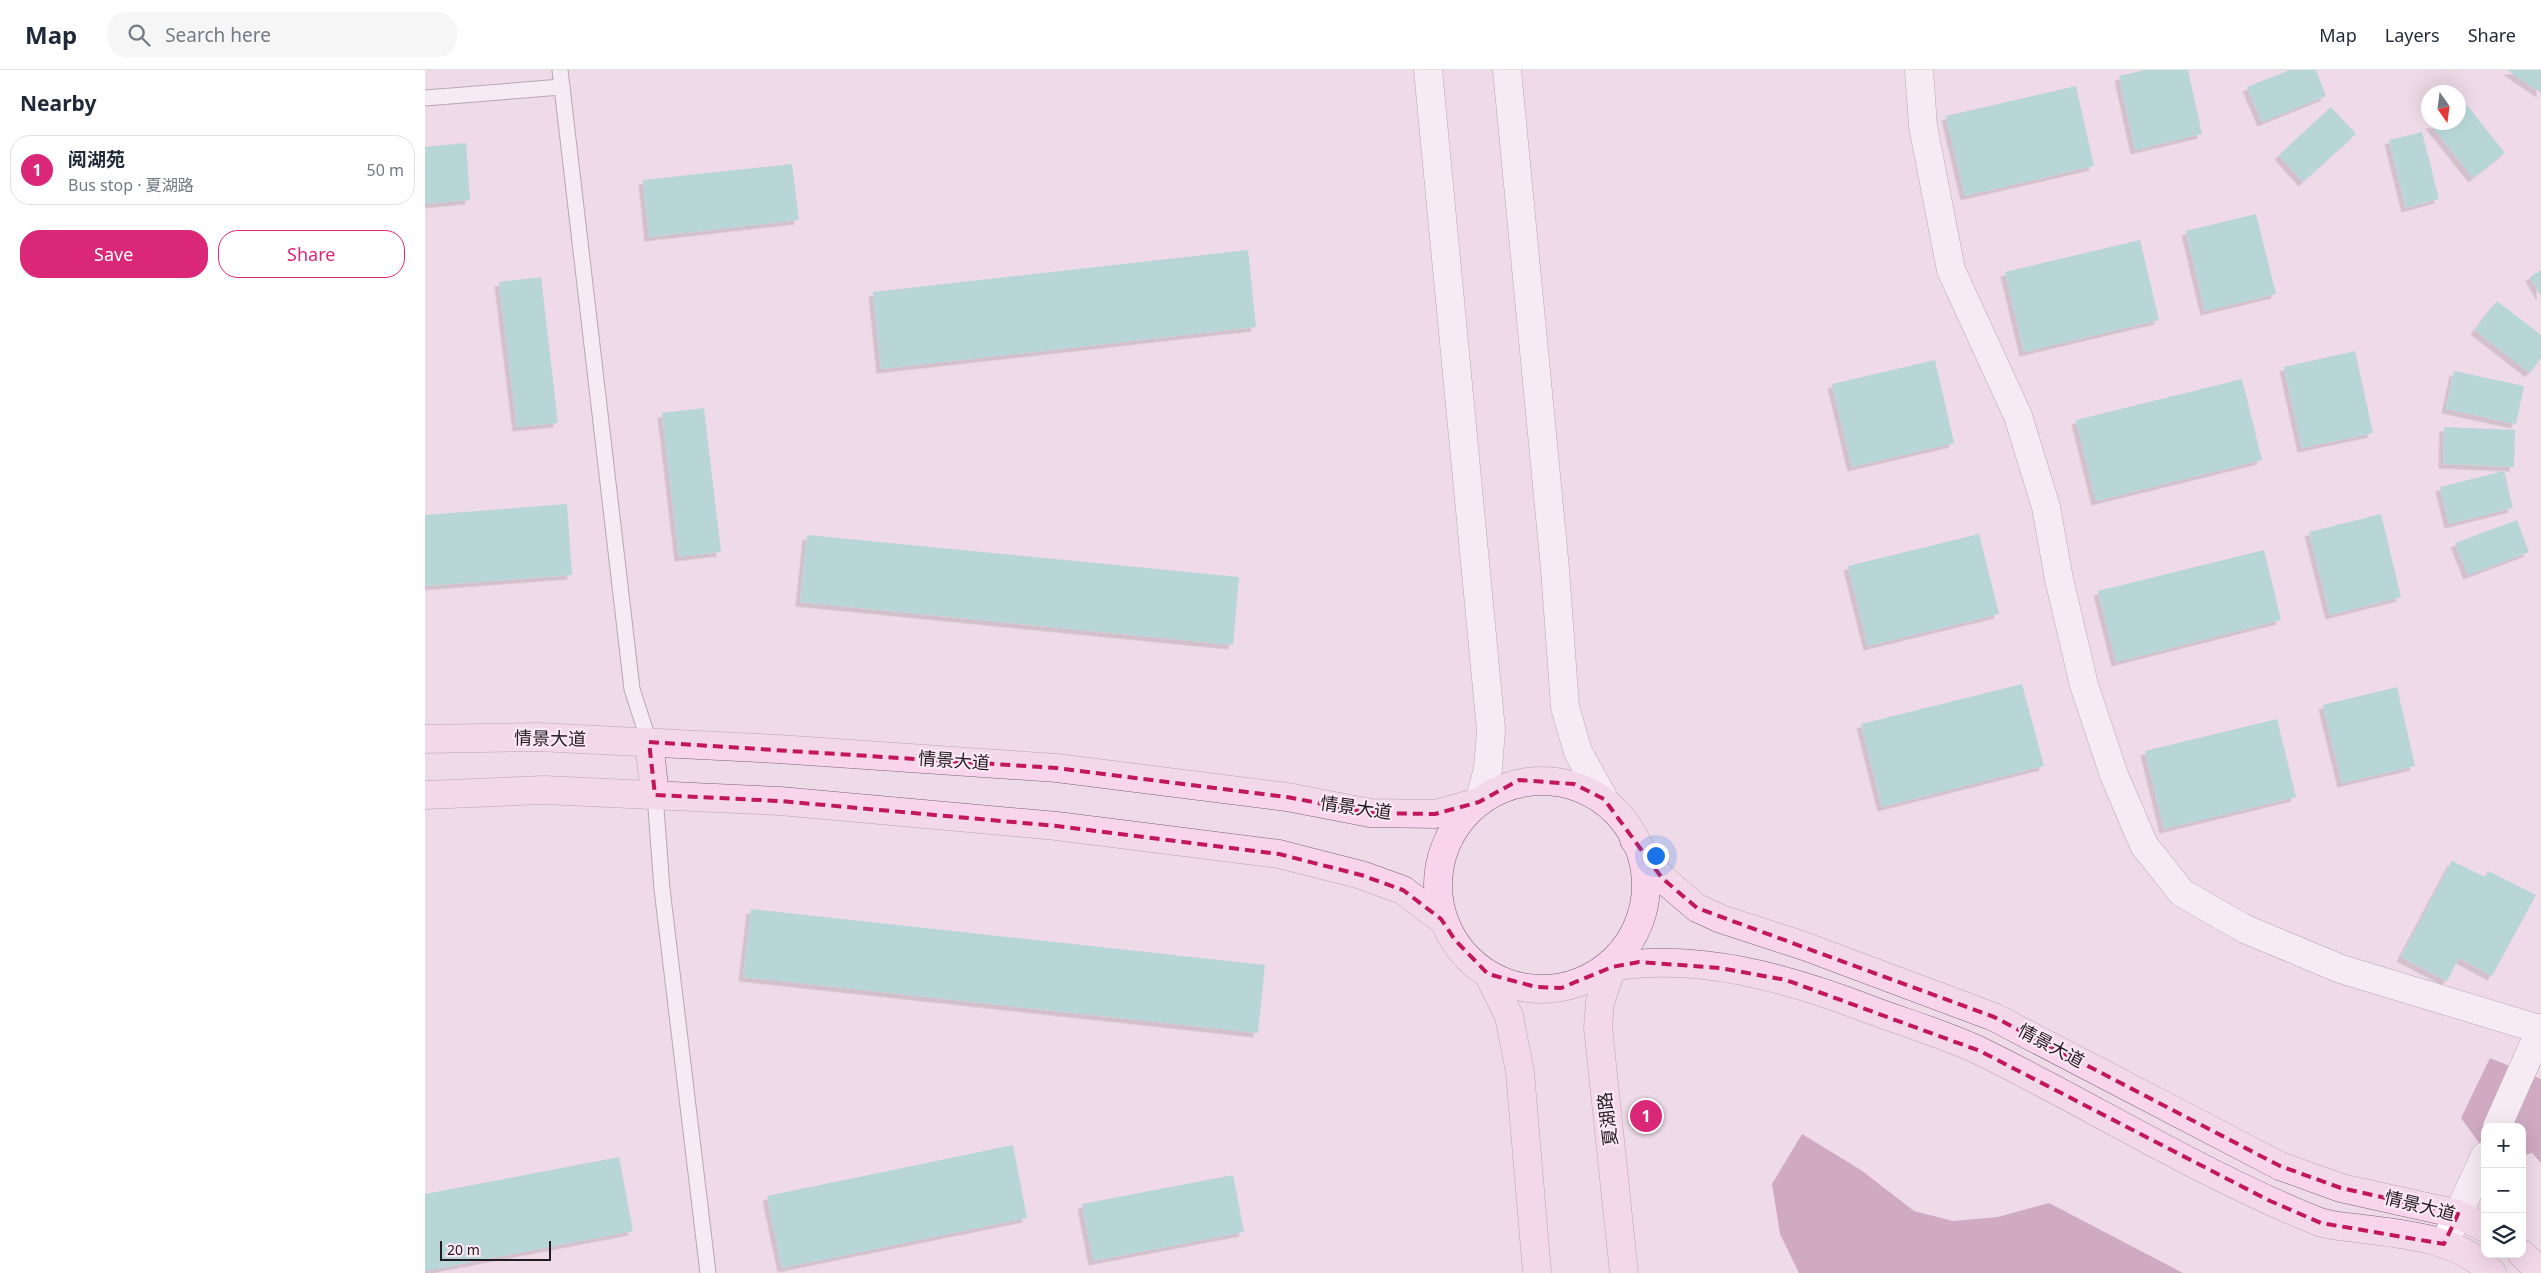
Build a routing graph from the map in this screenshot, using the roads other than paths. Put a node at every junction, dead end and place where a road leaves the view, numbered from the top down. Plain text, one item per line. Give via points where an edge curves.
1 (560, 70) edge
2 (1428, 70) edge
3 (1507, 70) edge
4 (1919, 70) edge
5 (562, 87) junction
6 (425, 98) edge
7 (425, 739) edge
8 (649, 742) junction
9 (425, 795) edge
10 (655, 795) junction
11 (1604, 799) junction
12 (1479, 802) junction
13 (1634, 840) junction
14 (1441, 919) junction
15 (1612, 967) junction
16 (1488, 974) junction
17 (2540, 1028) edge
18 (2499, 1123) edge
19 (2481, 1165) edge
20 (2458, 1214) junction
21 (2481, 1226) edge
22 (2444, 1244) junction
23 (2526, 1258) edge
24 (2541, 1272) edge
25 (709, 1273) edge
26 (1537, 1273) edge
27 (1624, 1273) edge
28 (2492, 1273) edge

1 - 5 lane
2 - 12 street via 1491,730 1488,769
3 - 11 street via 1555,569 1565,707 1578,752
4 - 17 street via 1923,126 1951,270 2018,416 2046,507 2084,685 2114,775 2144,845 2182,893 2245,929 2341,969
5 - 6 lane
5 - 8 lane via 632,689
7 - 8 street, 情景大道 via 538,737
8 - 10 street
8 - 12 street, 情景大道 via 1057,768 1287,797 1370,813 1435,814
9 - 10 street via 544,790
10 - 14 street via 780,801 1057,826 1279,854 1361,874 1403,890
10 - 25 lane via 662,889
11 - 12 street via 1574,784 1534,779 1506,785
11 - 13 street, 情景大道
12 - 14 street via 1450,837 1441,860 1437,899
13 - 15 street via 1643,872 1644,917 1636,935
13 - 20 street, 情景大道 via 1662,878 1697,908 1721,919 1804,946 1994,1017 2280,1166 2341,1188
14 - 16 street via 1455,940
15 - 16 street via 1587,980 1561,988 1536,988
15 - 22 street, 情景大道 via 1639,962 1673,963 1719,968 1795,983 1980,1051 2268,1200 2321,1223 2413,1236
15 - 27 street, 夏湖路 via 1600,1002 1598,1027
16 - 26 street via 1509,1016 1520,1072
17 - 18 street
19 - 20 street
20 - 21 street, 情景大道
20 - 22 street
22 - 28 street, 情景大道 via 2483,1264
23 - 24 street

